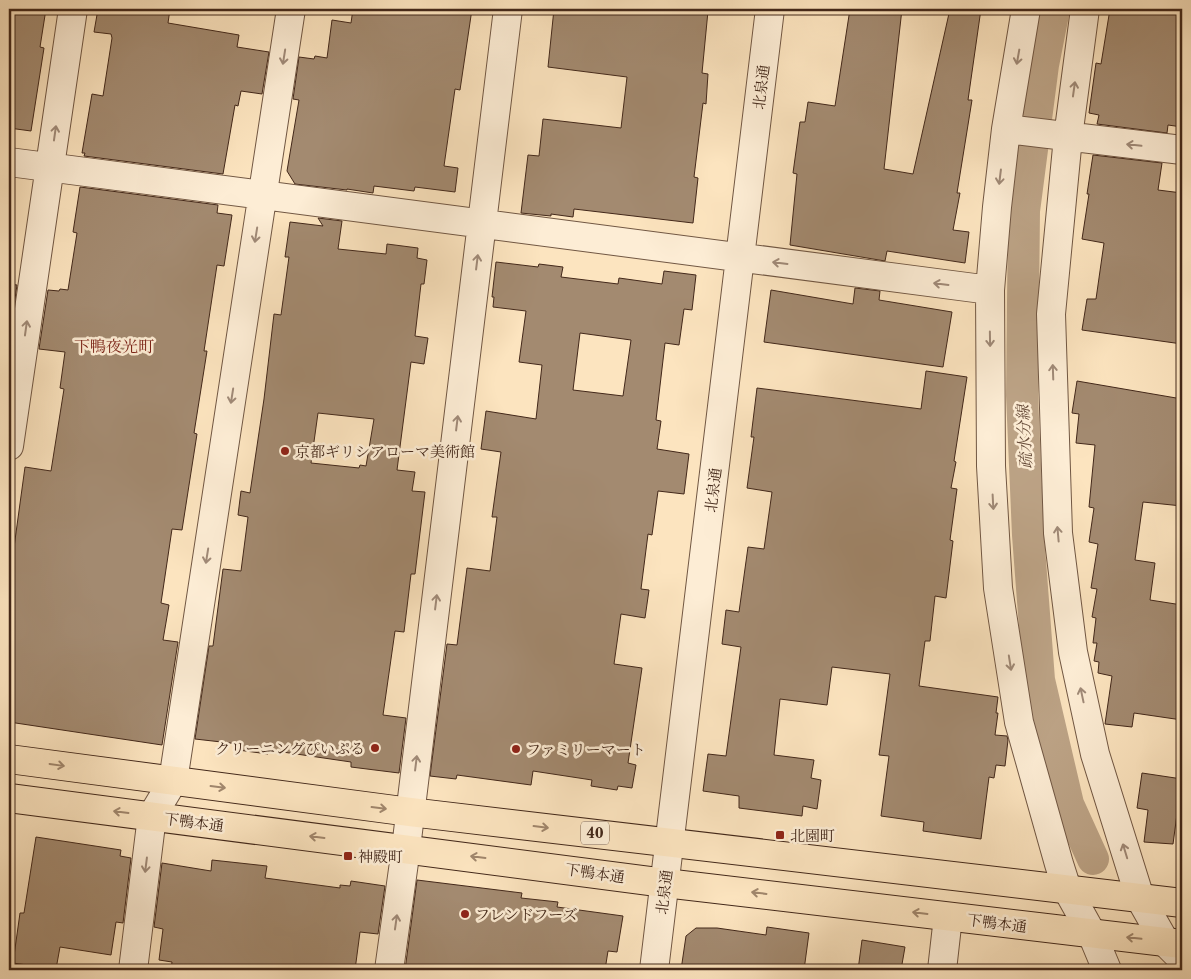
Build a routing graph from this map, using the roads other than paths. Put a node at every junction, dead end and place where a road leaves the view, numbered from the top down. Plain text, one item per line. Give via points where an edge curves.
1 (73, 9) edge
2 (291, 9) edge
3 (508, 9) edge
4 (770, 9) edge
5 (1026, 9) edge
6 (1085, 9) edge
7 (1006, 129) junction
8 (1068, 137) junction
9 (1182, 150) edge
10 (9, 162) edge
11 (50, 167) junction
12 (263, 195) junction
13 (482, 224) junction
14 (741, 258) junction
15 (990, 290) junction
16 (9, 446) edge
17 (9, 759) edge
18 (173, 781) junction
19 (9, 798) edge
20 (410, 812) junction
21 (152, 816) junction
22 (670, 842) junction
23 (406, 848) junction
24 (665, 883) junction
25 (1067, 889) junction
26 (1140, 898) junction
27 (1182, 903) edge
28 (948, 917) junction
29 (1092, 934) junction
30 (1176, 948) edge
31 (133, 970) edge
32 (389, 970) edge
33 (654, 970) edge
34 (942, 970) edge
35 (1107, 970) edge

11 -> 1 street
2 -> 12 street
3 - 13 street
4 - 14 street, 北泉通
5 -> 7 street
8 -> 6 street
7 - 8 street
7 -> 15 street
9 -> 8 street
26 -> 8 street via 1095,754 1073,652 1058,533 1052,314
10 - 11 street
11 - 12 street
16 -> 11 street
12 - 13 street
12 -> 18 street
13 - 14 street
20 -> 13 street
15 -> 14 street
14 - 22 street, 北泉通
15 -> 25 street via 991,466 998,588 1019,722
17 -> 18 main road, 40
18 -> 20 main road, 40
18 - 21 street
21 -> 19 main road, 下鴨本通
20 -> 22 main road, 40
20 - 23 street
23 -> 21 main road, 下鴨本通
21 -> 31 street
22 - 24 street, 北泉通
22 - 25 main road, 40
24 -> 23 main road, 下鴨本通
32 -> 23 street
28 -> 24 main road, 下鴨本通
24 - 33 street, 北泉通
25 - 26 main road, 40
25 - 29 street
26 - 27 main road, 40
26 - 30 street
28 - 29 main road, 下鴨本通
28 - 34 street
30 -> 29 main road, 下鴨本通
29 - 35 street

